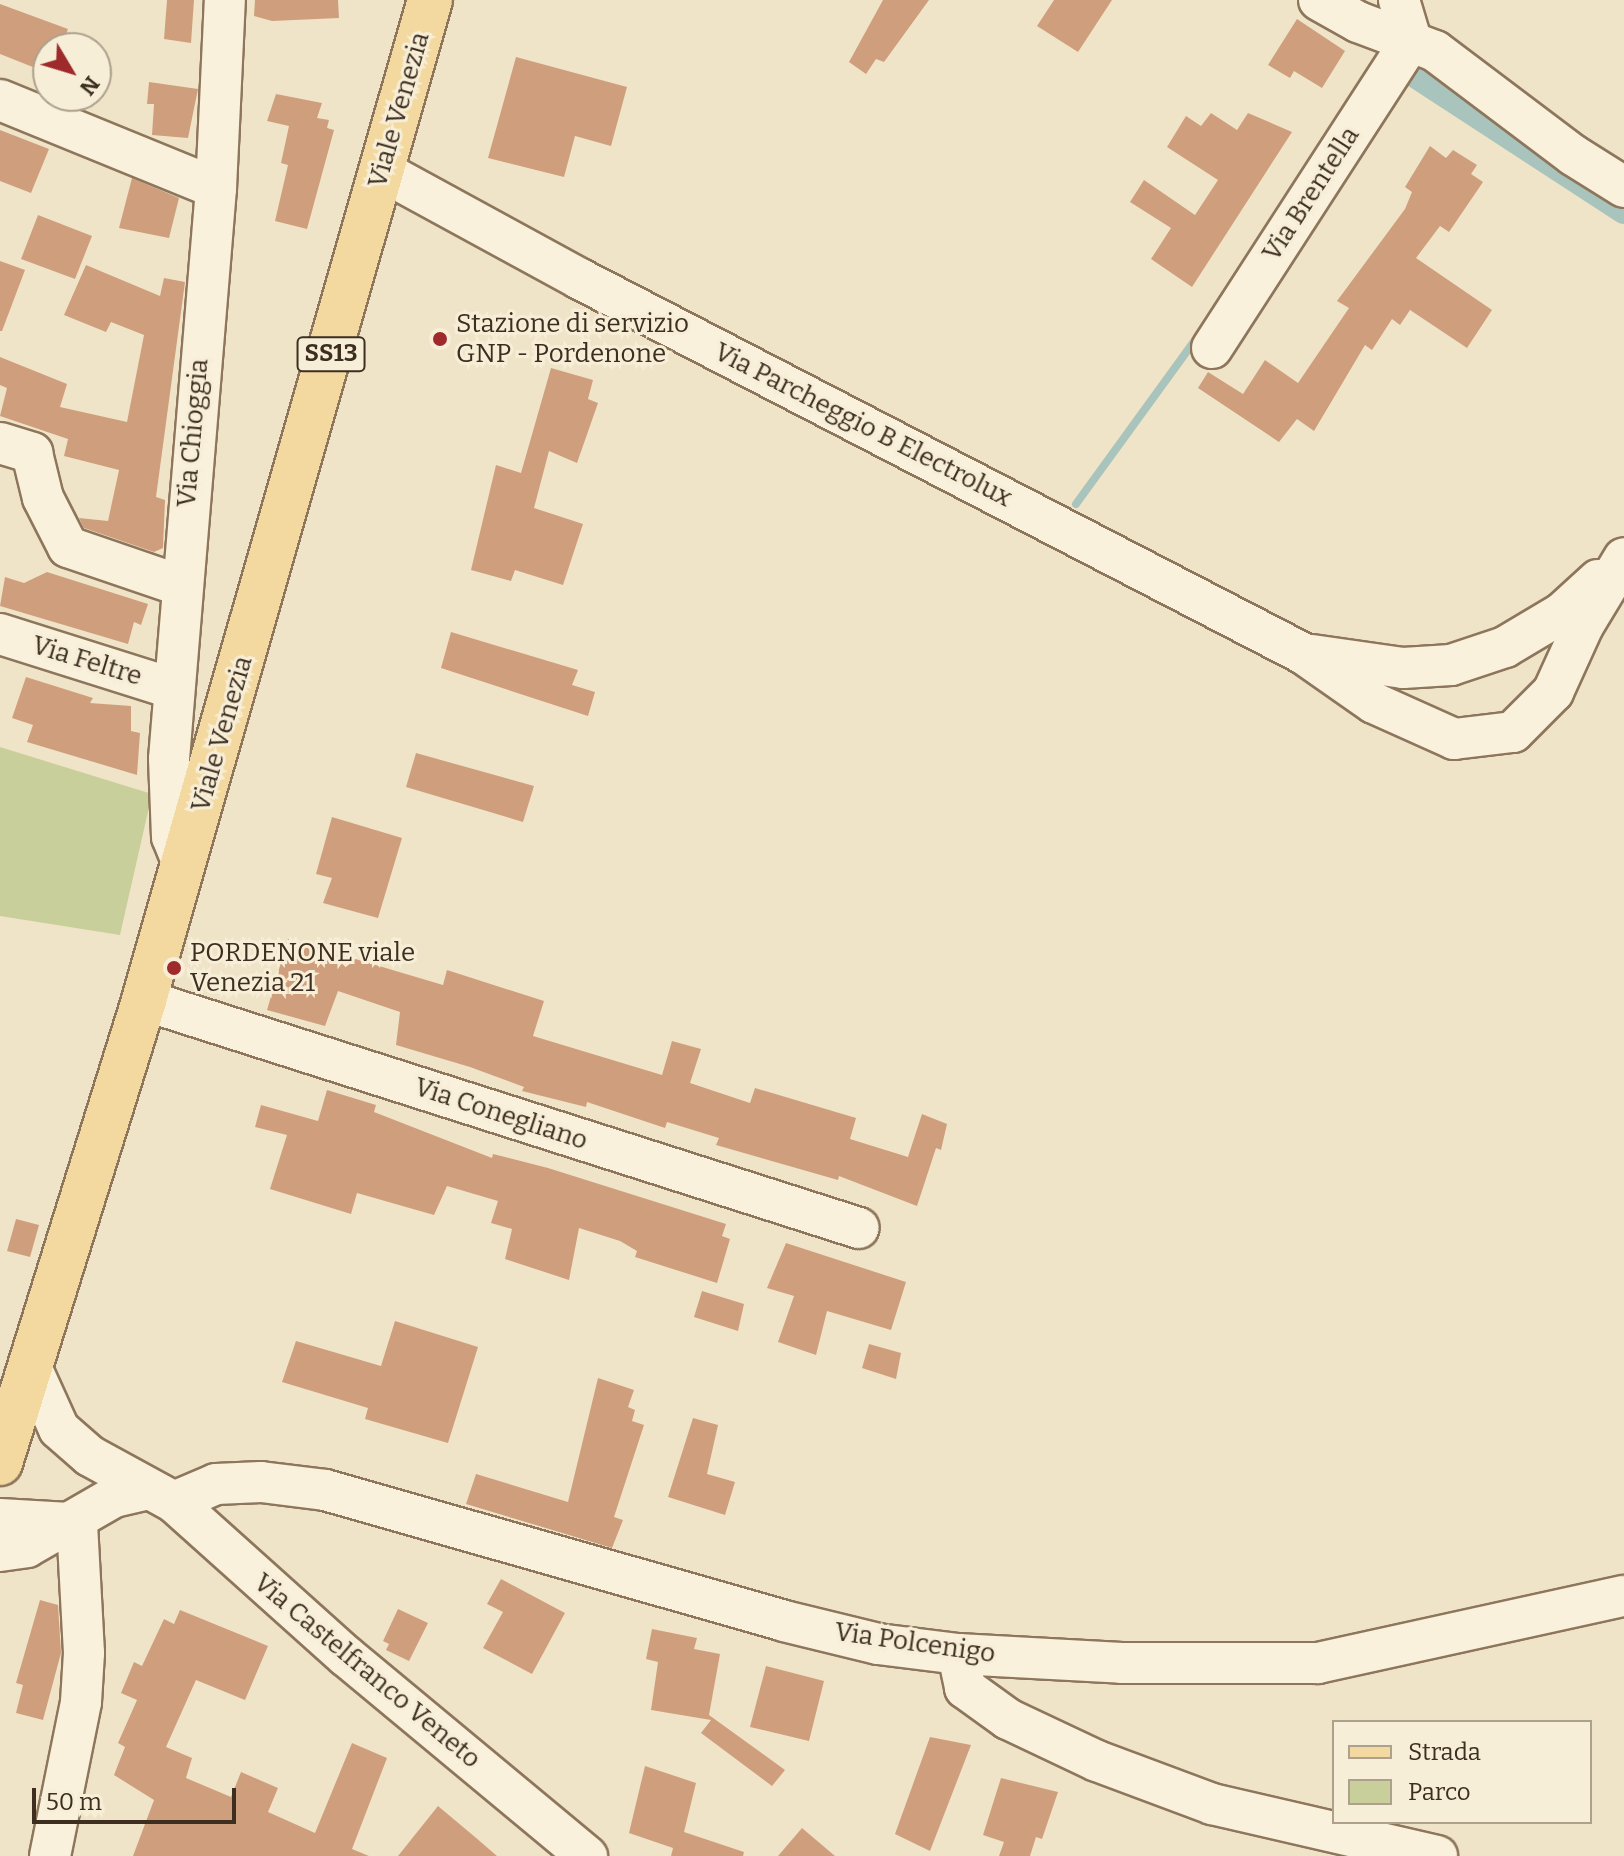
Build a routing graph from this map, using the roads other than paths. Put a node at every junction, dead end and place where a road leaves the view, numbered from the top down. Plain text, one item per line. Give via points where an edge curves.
1 (225, 0) edge
2 (430, 0) edge
3 (1319, 0) edge
4 (1399, 0) edge
5 (1401, 55) junction
6 (0, 100) edge
7 (382, 171) junction
8 (1624, 187) edge
9 (216, 188) junction
10 (1212, 348) dead end
11 (0, 443) edge
12 (1624, 557) edge
13 (179, 585) junction
14 (1540, 627) junction
15 (0, 634) edge
16 (1304, 654) junction
17 (1570, 656) junction
18 (174, 689) junction
19 (183, 864) junction
20 (144, 1000) junction
21 (859, 1228) dead end
22 (30, 1365) junction
23 (0, 1463) edge
24 (159, 1496) junction
25 (0, 1519) edge
26 (77, 1522) junction
27 (0, 1551) edge
28 (1624, 1596) edge
29 (958, 1654) junction
30 (50, 1856) edge
31 (587, 1856) edge
32 (1437, 1856) edge

1 - 9 street, Via Chioggia
2 - 7 main road, Viale Venezia / SS13
3 - 5 street
4 - 5 street
5 - 8 street via 1435,51
5 - 10 street, Via Brentella
6 - 9 street
7 - 16 street, Via Parcheggio B Electrolux
7 - 19 main road, Viale Venezia / SS13
9 - 13 street, Via Chioggia
11 - 13 street via 32,453 43,498 68,547
12 - 14 street, Via Parcheggio B Electrolux
12 - 17 street, Via Parcheggio B Electrolux
13 - 18 street, Via Chioggia
14 - 16 street, Via Parcheggio B Electrolux via 1505,647 1451,665 1403,668
14 - 17 street
15 - 18 street, Via Feltre
16 - 17 street, Via Parcheggio B Electrolux via 1374,703 1454,739 1513,732 1553,692
18 - 19 street, Via Chioggia via 169,759 172,837
19 - 20 main road, Viale Venezia / SS13
20 - 21 street, Via Conegliano
20 - 22 main road, Viale Venezia / SS13
22 - 23 main road, Viale Venezia / SS13
22 - 24 street, Via Castelfranco Veneto via 59,1429 90,1456
24 - 26 street via 114,1497
24 - 29 street, Via Polcenigo via 216,1484 261,1482 325,1490 784,1621 878,1644
24 - 31 street, Via Castelfranco Veneto
25 - 26 street
26 - 27 street via 27,1547
26 - 30 street via 84,1653 81,1702
28 - 29 street, Via Polcenigo via 1318,1663 1164,1664
29 - 32 street via 965,1688 1008,1719 1097,1761 1212,1804

